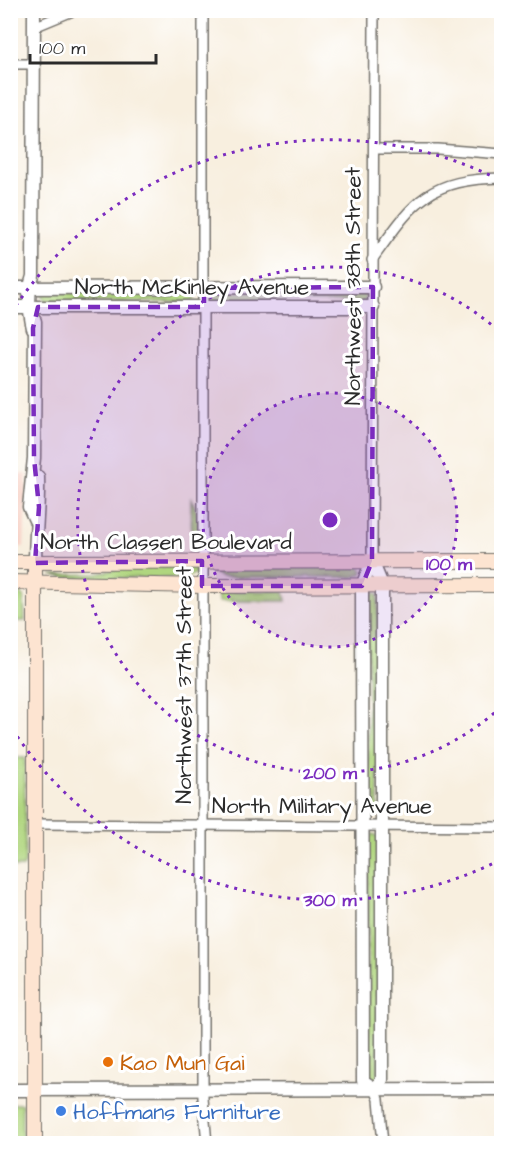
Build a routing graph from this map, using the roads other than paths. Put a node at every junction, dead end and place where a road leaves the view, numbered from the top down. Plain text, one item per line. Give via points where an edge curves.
1 (34, 10) edge
2 (75, 10) edge
3 (203, 10) edge
4 (374, 10) edge
5 (34, 27) junction
6 (10, 64) edge
7 (34, 64) junction
8 (374, 149) junction
9 (501, 154) edge
10 (501, 178) edge
11 (372, 260) junction
12 (33, 284) junction
13 (373, 287) junction
14 (10, 288) edge
15 (204, 288) junction
16 (10, 307) edge
17 (33, 307) junction
18 (204, 307) junction
19 (373, 307) junction
20 (202, 561) junction
21 (372, 561) junction
22 (501, 561) edge
23 (10, 562) edge
24 (35, 563) junction
25 (10, 582) edge
26 (35, 583) junction
27 (362, 585) junction
28 (382, 585) junction
29 (501, 585) edge
30 (202, 586) junction
31 (34, 824) junction
32 (203, 824) junction
33 (363, 825) junction
34 (382, 825) junction
35 (501, 826) edge
36 (203, 1089) junction
37 (375, 1089) junction
38 (501, 1089) edge
39 (10, 1090) edge
40 (35, 1090) junction
41 (35, 1143) edge
42 (207, 1143) edge
43 (383, 1143) edge

1 - 5 street
2 - 5 street
3 - 15 street, Northwest 37th Street
4 - 8 street, Northwest 38th Street
5 - 7 street
6 - 7 street
7 - 12 street
8 - 9 street
8 - 11 street, Northwest 38th Street
10 - 11 street via 467,179 423,198
11 - 13 street, Northwest 38th Street
12 - 14 street, North McKinley Avenue
12 - 15 street, North McKinley Avenue
12 - 17 street
13 - 15 street, North McKinley Avenue
13 - 19 street, Northwest 38th Street
15 - 18 street, Northwest 37th Street
16 - 17 street, North McKinley Avenue
17 - 18 street, North McKinley Avenue
17 - 24 street via 34,458 29,507 35,519
18 - 19 street, North McKinley Avenue
18 - 20 street, Northwest 37th Street
19 - 21 street, Northwest 38th Street
20 - 21 main road, North Classen Boulevard
20 - 24 main road, North Classen Boulevard
20 - 30 street, Northwest 37th Street
21 - 22 main road, North Classen Boulevard
21 - 27 street, Northwest 38th Street
21 - 28 street, Northwest 38th Street
23 - 24 main road, North Classen Boulevard
24 - 26 main road
25 - 26 main road, North Classen Boulevard
26 - 30 main road, North Classen Boulevard
26 - 31 main road
27 - 28 main road, North Classen Boulevard
27 - 30 main road, North Classen Boulevard
27 - 33 street, Northwest 38th Street
28 - 29 main road, North Classen Boulevard
28 - 34 street, Northwest 38th Street
30 - 32 street, Northwest 37th Street
31 - 32 street, North Military Avenue
31 - 40 main road
32 - 33 street, North Military Avenue
32 - 36 street, Northwest 37th Street
33 - 34 street, North Military Avenue
33 - 37 street, Northwest 38th Street via 363,1081
34 - 35 street, North Military Avenue
34 - 37 street, Northwest 38th Street via 382,1080
36 - 37 street
36 - 40 street
36 - 42 street, Northwest 37th Street
37 - 38 street
37 - 43 street, Northwest 38th Street
39 - 40 street
40 - 41 main road

